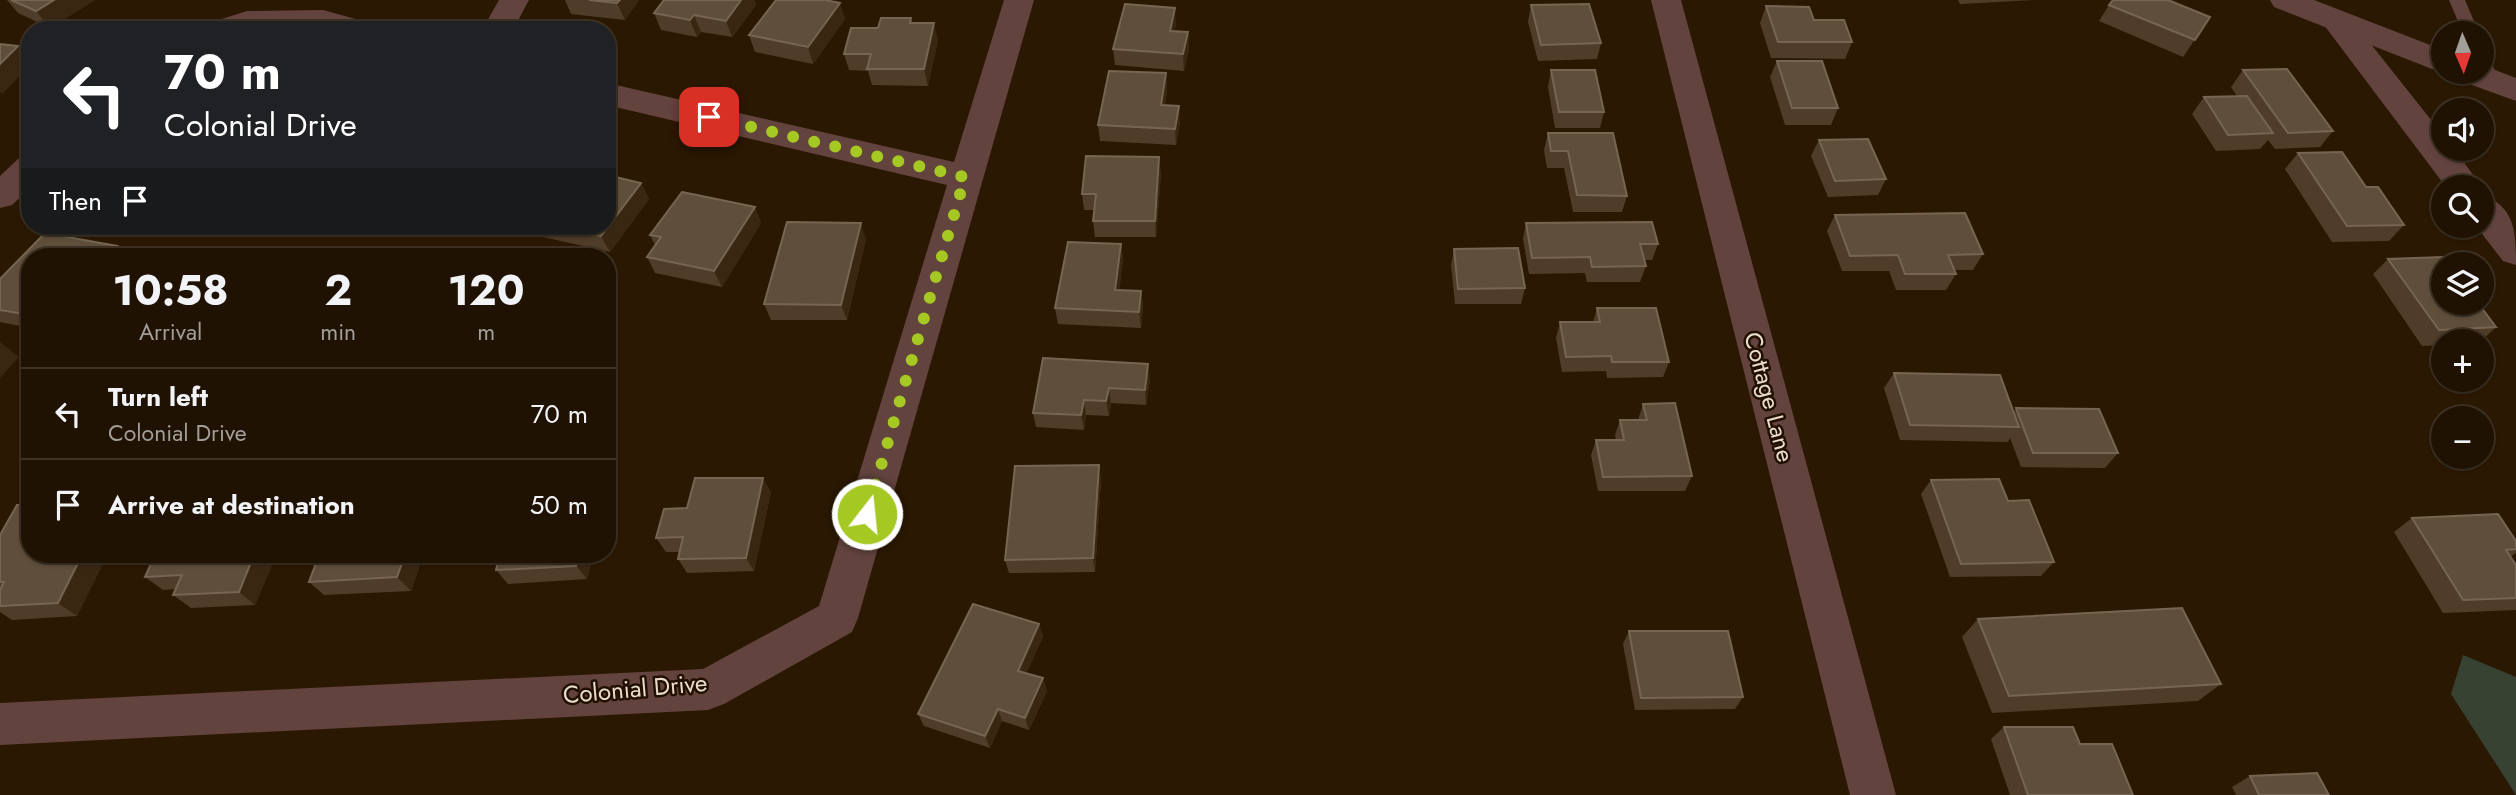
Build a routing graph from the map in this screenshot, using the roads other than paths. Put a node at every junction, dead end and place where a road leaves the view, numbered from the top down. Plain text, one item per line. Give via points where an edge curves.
1 (514, 0) edge
2 (1019, 0) edge
3 (1666, 0) edge
4 (2285, 0) edge
5 (2458, 0) edge
6 (247, 21) edge
7 (327, 21) edge
8 (502, 21) edge
9 (2336, 21) junction
10 (2466, 21) edge
11 (2431, 57) edge
12 (616, 96) edge
13 (2456, 175) edge
14 (21, 177) edge
15 (965, 177) junction
16 (0, 196) edge
17 (2494, 224) edge
18 (2516, 252) edge
19 (0, 724) edge
20 (1873, 795) edge

1 - 8 street
2 - 15 street, Colonial Drive
3 - 20 street, Cottage Lane
4 - 9 street
5 - 10 lane
6 - 7 street
9 - 11 street
9 - 13 street
12 - 15 street
14 - 16 street
15 - 19 street, Colonial Drive via 837,618 708,689
17 - 18 street

